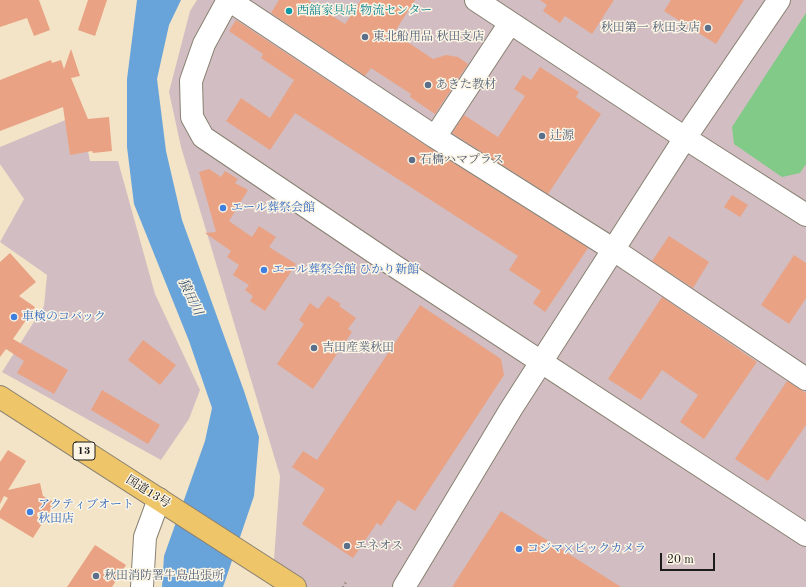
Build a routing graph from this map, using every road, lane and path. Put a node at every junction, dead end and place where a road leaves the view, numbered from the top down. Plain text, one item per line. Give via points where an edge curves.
1 (228, 0) edge
2 (779, 0) edge
3 (481, 1) edge
4 (510, 23) junction
5 (435, 137) junction
6 (685, 138) junction
7 (806, 214) edge
8 (614, 250) junction
9 (542, 362) junction
10 (806, 379) edge
11 (0, 397) edge
12 (164, 502) junction
13 (806, 535) edge
14 (346, 582) dead end
15 (142, 587) edge
16 (295, 587) edge
17 (343, 587) edge
18 (404, 587) edge

1 - 5 street
1 - 9 street via 204,44 191,81 192,117 203,137
2 - 6 street
3 - 4 street
4 - 5 street
4 - 6 street
5 - 8 street
6 - 7 street
6 - 8 street
8 - 9 street
8 - 10 street
9 - 13 street
9 - 18 street
11 - 12 highway, 国道13号 / 13
12 - 15 street via 145,538
12 - 16 highway, 国道13号 / 13
14 - 17 path

